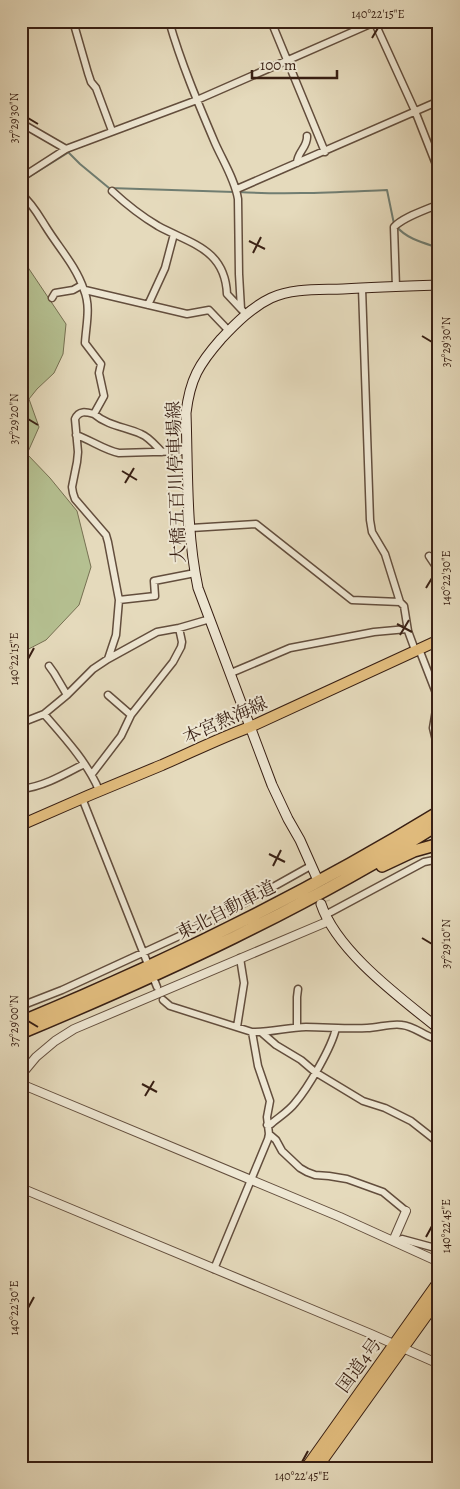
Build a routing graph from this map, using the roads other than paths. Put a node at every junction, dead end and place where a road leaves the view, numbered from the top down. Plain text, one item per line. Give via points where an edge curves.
1 (73, 21) edge
2 (169, 21) edge
3 (271, 21) edge
4 (384, 21) edge
5 (375, 23) edge
6 (288, 61) junction
7 (197, 100) junction
8 (439, 101) edge
9 (415, 110) junction
10 (21, 123) edge
11 (112, 131) junction
12 (307, 136) dead end
13 (66, 148) junction
14 (324, 152) junction
15 (297, 163) junction
16 (439, 172) edge
17 (21, 178) edge
18 (236, 189) junction
19 (112, 191) dead end
20 (21, 194) edge
21 (439, 204) edge
22 (174, 234) junction
23 (439, 285) edge
24 (83, 287) junction
25 (396, 287) junction
26 (362, 288) junction
27 (52, 298) dead end
28 (148, 305) junction
29 (244, 311) junction
30 (229, 331) junction
31 (94, 414) junction
32 (76, 435) junction
33 (188, 451) junction
34 (162, 452) junction
35 (190, 528) junction
36 (429, 556) dead end
37 (439, 571) edge
38 (195, 573) junction
39 (119, 600) junction
40 (400, 602) junction
41 (210, 619) junction
42 (179, 628) junction
43 (407, 629) junction
44 (439, 640) edge
45 (417, 650) junction
46 (108, 660) junction
47 (48, 666) dead end
48 (231, 673) junction
49 (67, 695) junction
50 (108, 695) dead end
51 (44, 714) junction
52 (131, 715) junction
53 (21, 724) edge
54 (250, 727) junction
55 (439, 753) edge
56 (84, 764) junction
57 (92, 774) junction
58 (21, 789) edge
59 (99, 790) junction
60 (82, 798) junction
61 (439, 805) edge
62 (439, 812) edge
63 (288, 820) junction
64 (439, 824) edge
65 (21, 825) edge
66 (439, 844) edge
67 (367, 856) junction
68 (439, 859) edge
69 (307, 868) junction
70 (323, 903) tunnel mouth
71 (276, 916) junction
72 (329, 917) junction
73 (143, 952) junction
74 (240, 958) junction
75 (147, 962) dead end
76 (298, 989) dead end
77 (163, 1000) dead end
78 (21, 1006) edge
79 (21, 1022) edge
80 (237, 1027) junction
81 (297, 1027) junction
82 (336, 1028) junction
83 (439, 1029) edge
84 (252, 1032) junction
85 (261, 1032) junction
86 (21, 1034) edge
87 (439, 1035) edge
88 (315, 1072) junction
89 (21, 1075) edge
90 (21, 1084) edge
91 (267, 1125) junction
92 (269, 1134) junction
93 (439, 1143) edge
94 (251, 1180) junction
95 (21, 1188) edge
96 (406, 1211) joint
97 (395, 1242) junction
98 (439, 1249) edge
99 (439, 1262) edge
100 (214, 1269) junction
101 (439, 1281) edge
102 (439, 1298) edge
103 (398, 1346) junction
104 (439, 1364) edge
105 (306, 1468) edge
106 (317, 1468) edge

1 - 11 street via 91,82
2 - 7 street
3 - 6 street
4 - 5 street
5 - 6 street
5 - 9 street
6 - 7 street
6 - 14 street
7 - 11 street
7 - 18 street
8 - 9 street
9 - 14 street
9 - 16 street
10 - 13 street
11 - 13 street
12 - 15 street
13 - 17 street
14 - 15 street
15 - 18 street
18 - 29 street via 238,274
19 - 22 street via 140,214
20 - 24 street via 36,210
21 - 25 street via 394,227
22 - 28 street
22 - 29 street via 209,253 224,273 227,294
23 - 25 main road, 大橋五百川停車場線
24 - 27 street via 55,293
24 - 28 street
24 - 31 street via 88,317 86,343 101,364 104,393
25 - 26 main road, 大橋五百川停車場線
26 - 29 main road, 大橋五百川停車場線 via 296,291 270,298
26 - 40 street via 371,526
28 - 30 street via 187,314 209,310
29 - 30 main road, 大橋五百川停車場線
30 - 33 main road, 大橋五百川停車場線 via 199,367 190,387 186,413
31 - 32 street via 83,411 78,414 74,422
31 - 34 street via 113,425 143,434
32 - 34 street via 114,452
32 - 39 street via 78,462 73,493 106,535
33 - 34 street
33 - 35 main road, 大橋五百川停車場線
35 - 38 main road, 大橋五百川停車場線
35 - 40 street via 256,524 352,600
36 - 37 street
38 - 39 street via 154,581 155,596
38 - 41 main road, 大橋五百川停車場線
39 - 46 street via 116,635
40 - 43 street via 404,606
41 - 42 street
41 - 48 main road, 大橋五百川停車場線
42 - 46 street via 158,632
42 - 52 street via 182,642 173,662
43 - 45 street
43 - 48 street via 290,648
44 - 45 main road, 本宮熱海線
45 - 54 main road, 本宮熱海線
45 - 55 street via 438,698 433,735
46 - 49 street via 93,669
47 - 49 street
48 - 54 main road, 大橋五百川停車場線
49 - 51 street
50 - 52 street
51 - 53 street
51 - 56 street
52 - 57 street via 121,736
54 - 59 main road, 本宮熱海線
54 - 63 main road, 大橋五百川停車場線
56 - 57 street
56 - 58 street via 36,786
57 - 59 street
59 - 60 main road, 本宮熱海線
60 - 65 main road, 本宮熱海線
60 - 73 street
61 - 67 highway
62 - 67 highway, 東北自動車道
63 - 69 main road, 大橋五百川停車場線
63 - 69 main road, 大橋五百川停車場線 via 300,840 314,877
64 - 71 highway, 東北自動車道
66 - 71 highway via 407,854
67 - 79 highway, 東北自動車道 via 168,958
68 - 72 street via 424,862
69 - 73 street via 214,920
70 - 72 main road via 324,914
71 - 86 highway, 東北自動車道 via 172,968
72 - 74 street
72 - 83 main road via 339,938 364,966
73 - 75 street
73 - 78 street
74 - 80 street via 244,983
74 - 89 street via 74,1029 36,1057
76 - 81 street
77 - 80 street via 170,1006
80 - 84 street
81 - 82 street
81 - 85 street
82 - 87 street via 401,1024 433,1038
82 - 88 street via 334,1038
84 - 85 street
84 - 91 street via 258,1066 270,1101
85 - 88 street
88 - 91 street via 295,1104
88 - 93 street via 363,1101 411,1121
90 - 94 street
91 - 92 street
92 - 94 street
92 - 96 street via 282,1151 307,1172 347,1179 383,1192
94 - 97 street
94 - 100 street
95 - 100 street
96 - 97 street
97 - 98 street via 402,1239
97 - 99 street
100 - 103 street
101 - 103 main road, 国道4号
102 - 103 main road, 国道4号
103 - 104 street
103 - 105 main road, 国道4号
103 - 106 main road, 国道4号

